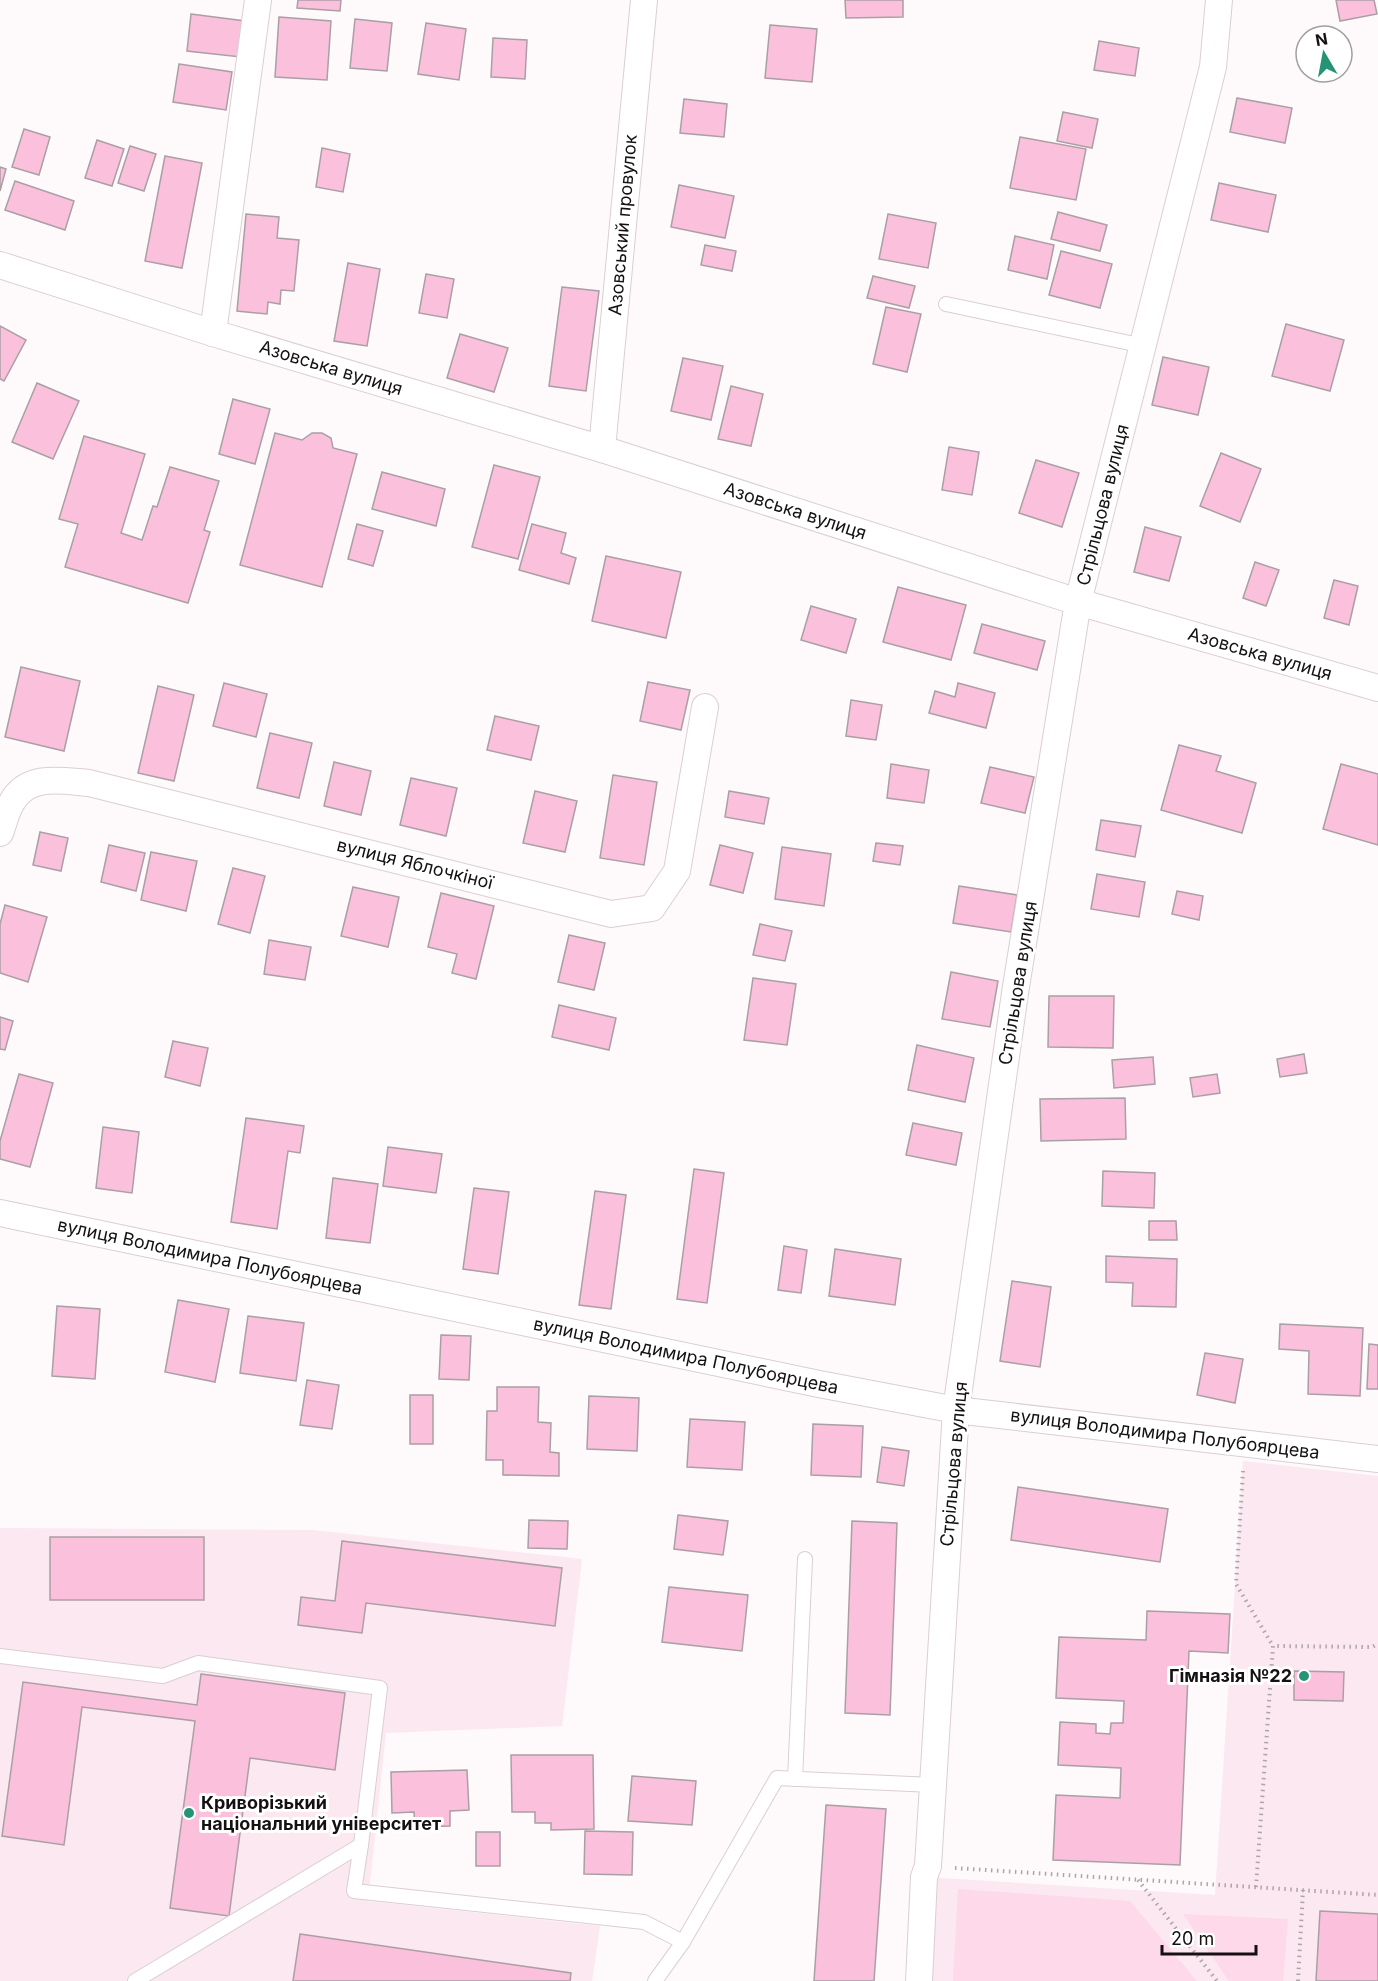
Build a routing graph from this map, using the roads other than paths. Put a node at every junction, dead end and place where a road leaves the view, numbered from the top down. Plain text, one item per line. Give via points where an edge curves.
1 (258, 0) edge
2 (644, 0) edge
3 (1219, 0) edge
4 (0, 265) edge
5 (946, 304) dead end
6 (213, 333) junction
7 (1144, 346) junction
8 (602, 449) junction
9 (1078, 602) junction
10 (1378, 688) edge
11 (705, 707) dead end
12 (0, 833) edge
13 (0, 1213) edge
14 (956, 1410) junction
15 (1378, 1459) edge
16 (805, 1559) dead end
17 (0, 1656) edge
18 (795, 1779) junction
19 (933, 1785) junction
20 (360, 1845) junction
21 (683, 1941) junction
22 (135, 1981) edge
23 (655, 1981) edge
24 (919, 1981) edge

1 - 6 street
2 - 8 street, Азовський провулок
3 - 7 street, Стрільцова вулиця via 1213,67
4 - 6 street, Азовська вулиця
5 - 7 lane
6 - 8 street, Азовська вулиця
7 - 9 street, Стрільцова вулиця
8 - 9 street, Азовська вулиця
9 - 10 street, Азовська вулиця
9 - 14 street, Стрільцова вулиця via 1015,993
11 - 12 street, вулиця Яблочкіної via 677,871 652,908 611,914 89,783 40,780 23,789 12,801
13 - 14 street, вулиця Володимира Полубоярцева
14 - 15 street, вулиця Володимира Полубоярцева
14 - 19 street, Стрільцова вулиця
16 - 18 lane
17 - 20 lane via 163,1676 198,1663 380,1688
18 - 19 lane
18 - 21 lane via 777,1778
19 - 24 street, Стрільцова вулиця
20 - 21 lane via 354,1891 644,1922
20 - 22 lane
21 - 23 lane

